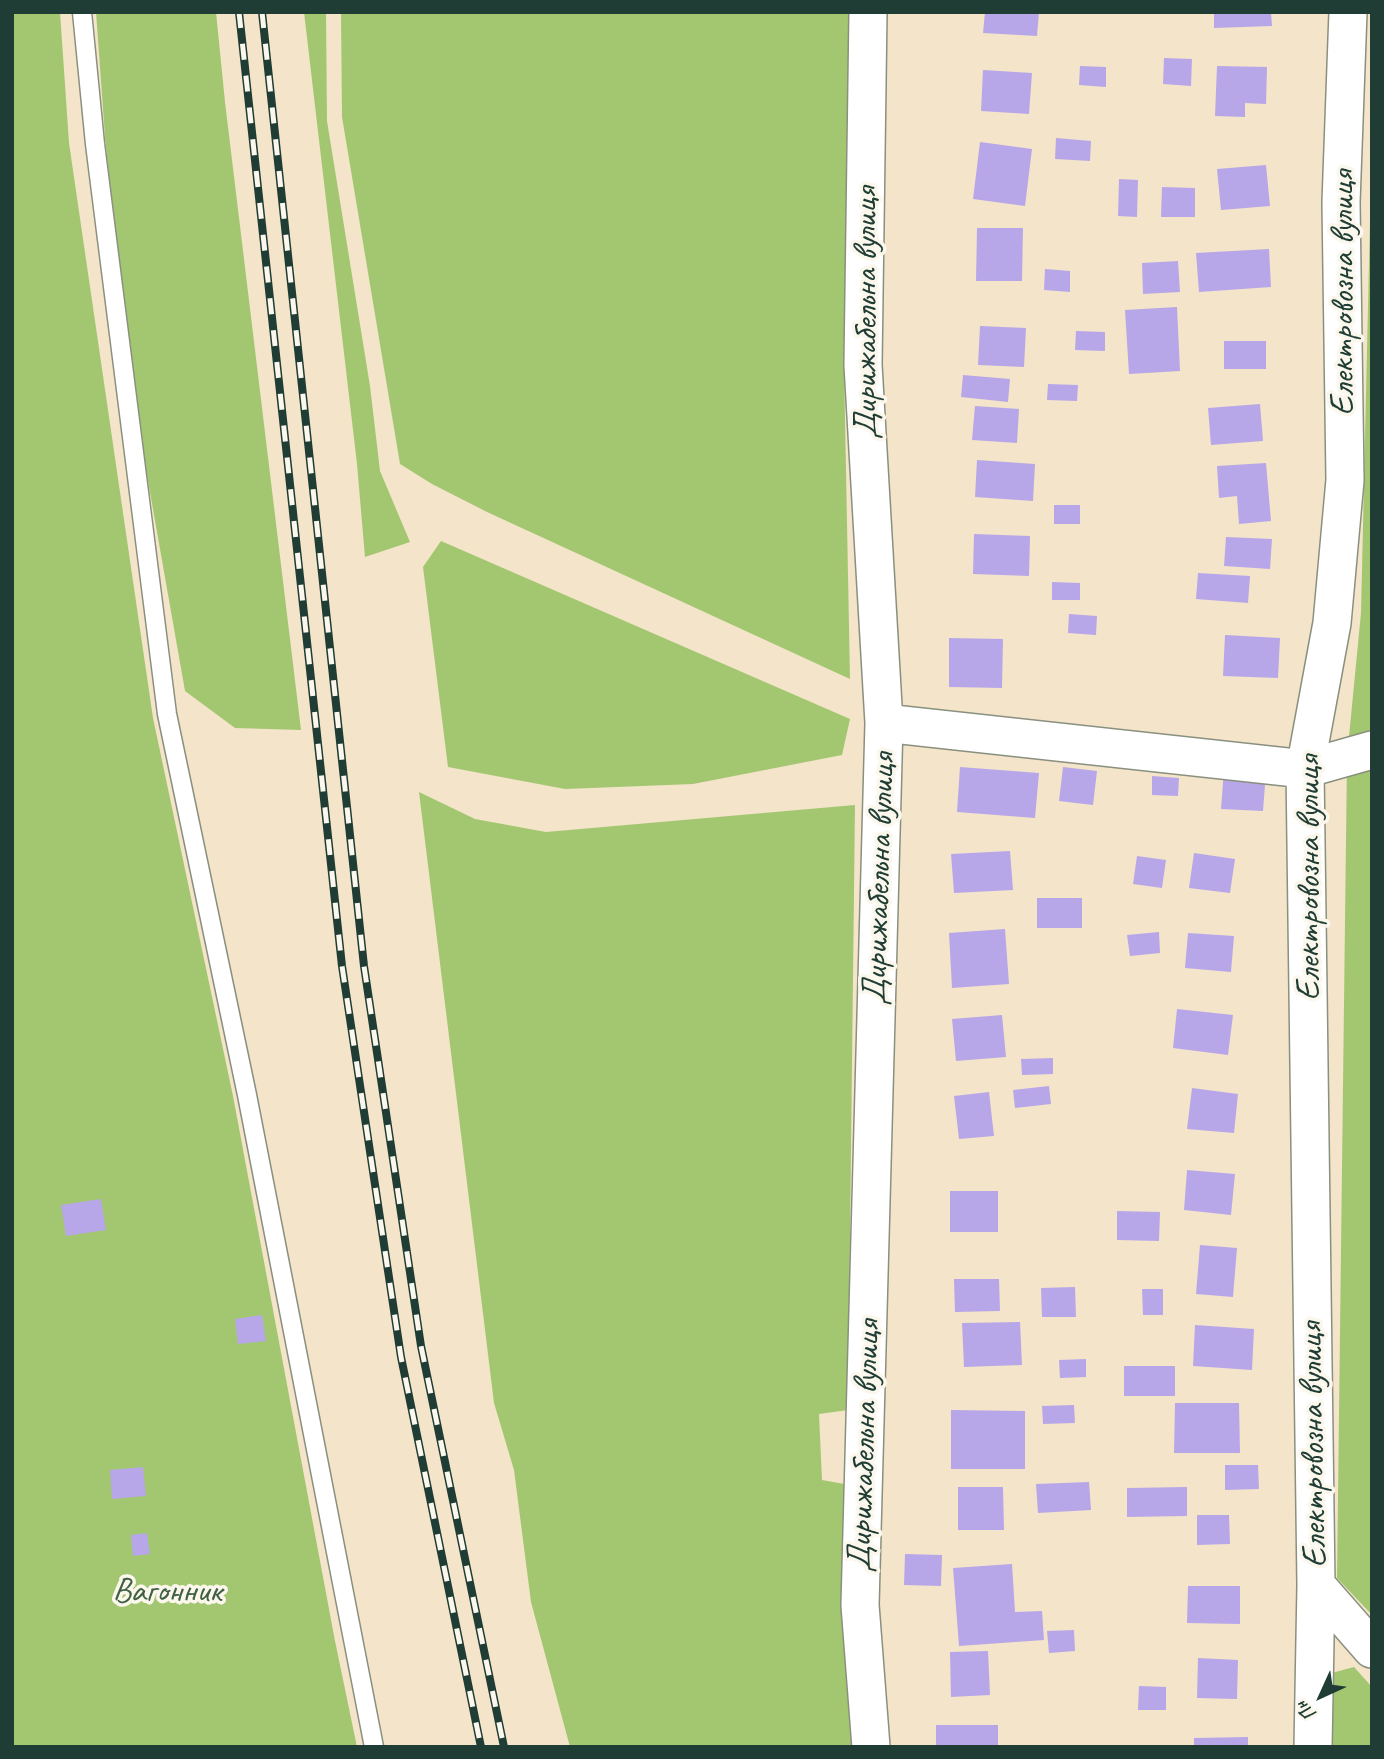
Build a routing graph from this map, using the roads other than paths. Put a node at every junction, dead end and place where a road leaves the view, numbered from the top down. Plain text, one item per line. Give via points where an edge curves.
1 (82, 12) edge
2 (868, 12) edge
3 (1349, 12) edge
4 (884, 723) junction
5 (1372, 750) edge
6 (1305, 769) junction
7 (1317, 1585) junction
8 (1372, 1649) edge
9 (374, 1747) edge
10 (872, 1747) edge
11 (1313, 1747) edge

1 - 9 lane via 167,714 250,1109
2 - 4 street, Дирижабельна вулиця via 863,365
3 - 6 street, Електровозна вулиця via 1341,202 1345,480 1332,623
4 - 6 street
4 - 10 street, Дирижабельна вулиця via 860,1605
5 - 6 street
6 - 7 street, Електровозна вулиця
7 - 8 street
7 - 11 street, Електровозна вулиця

